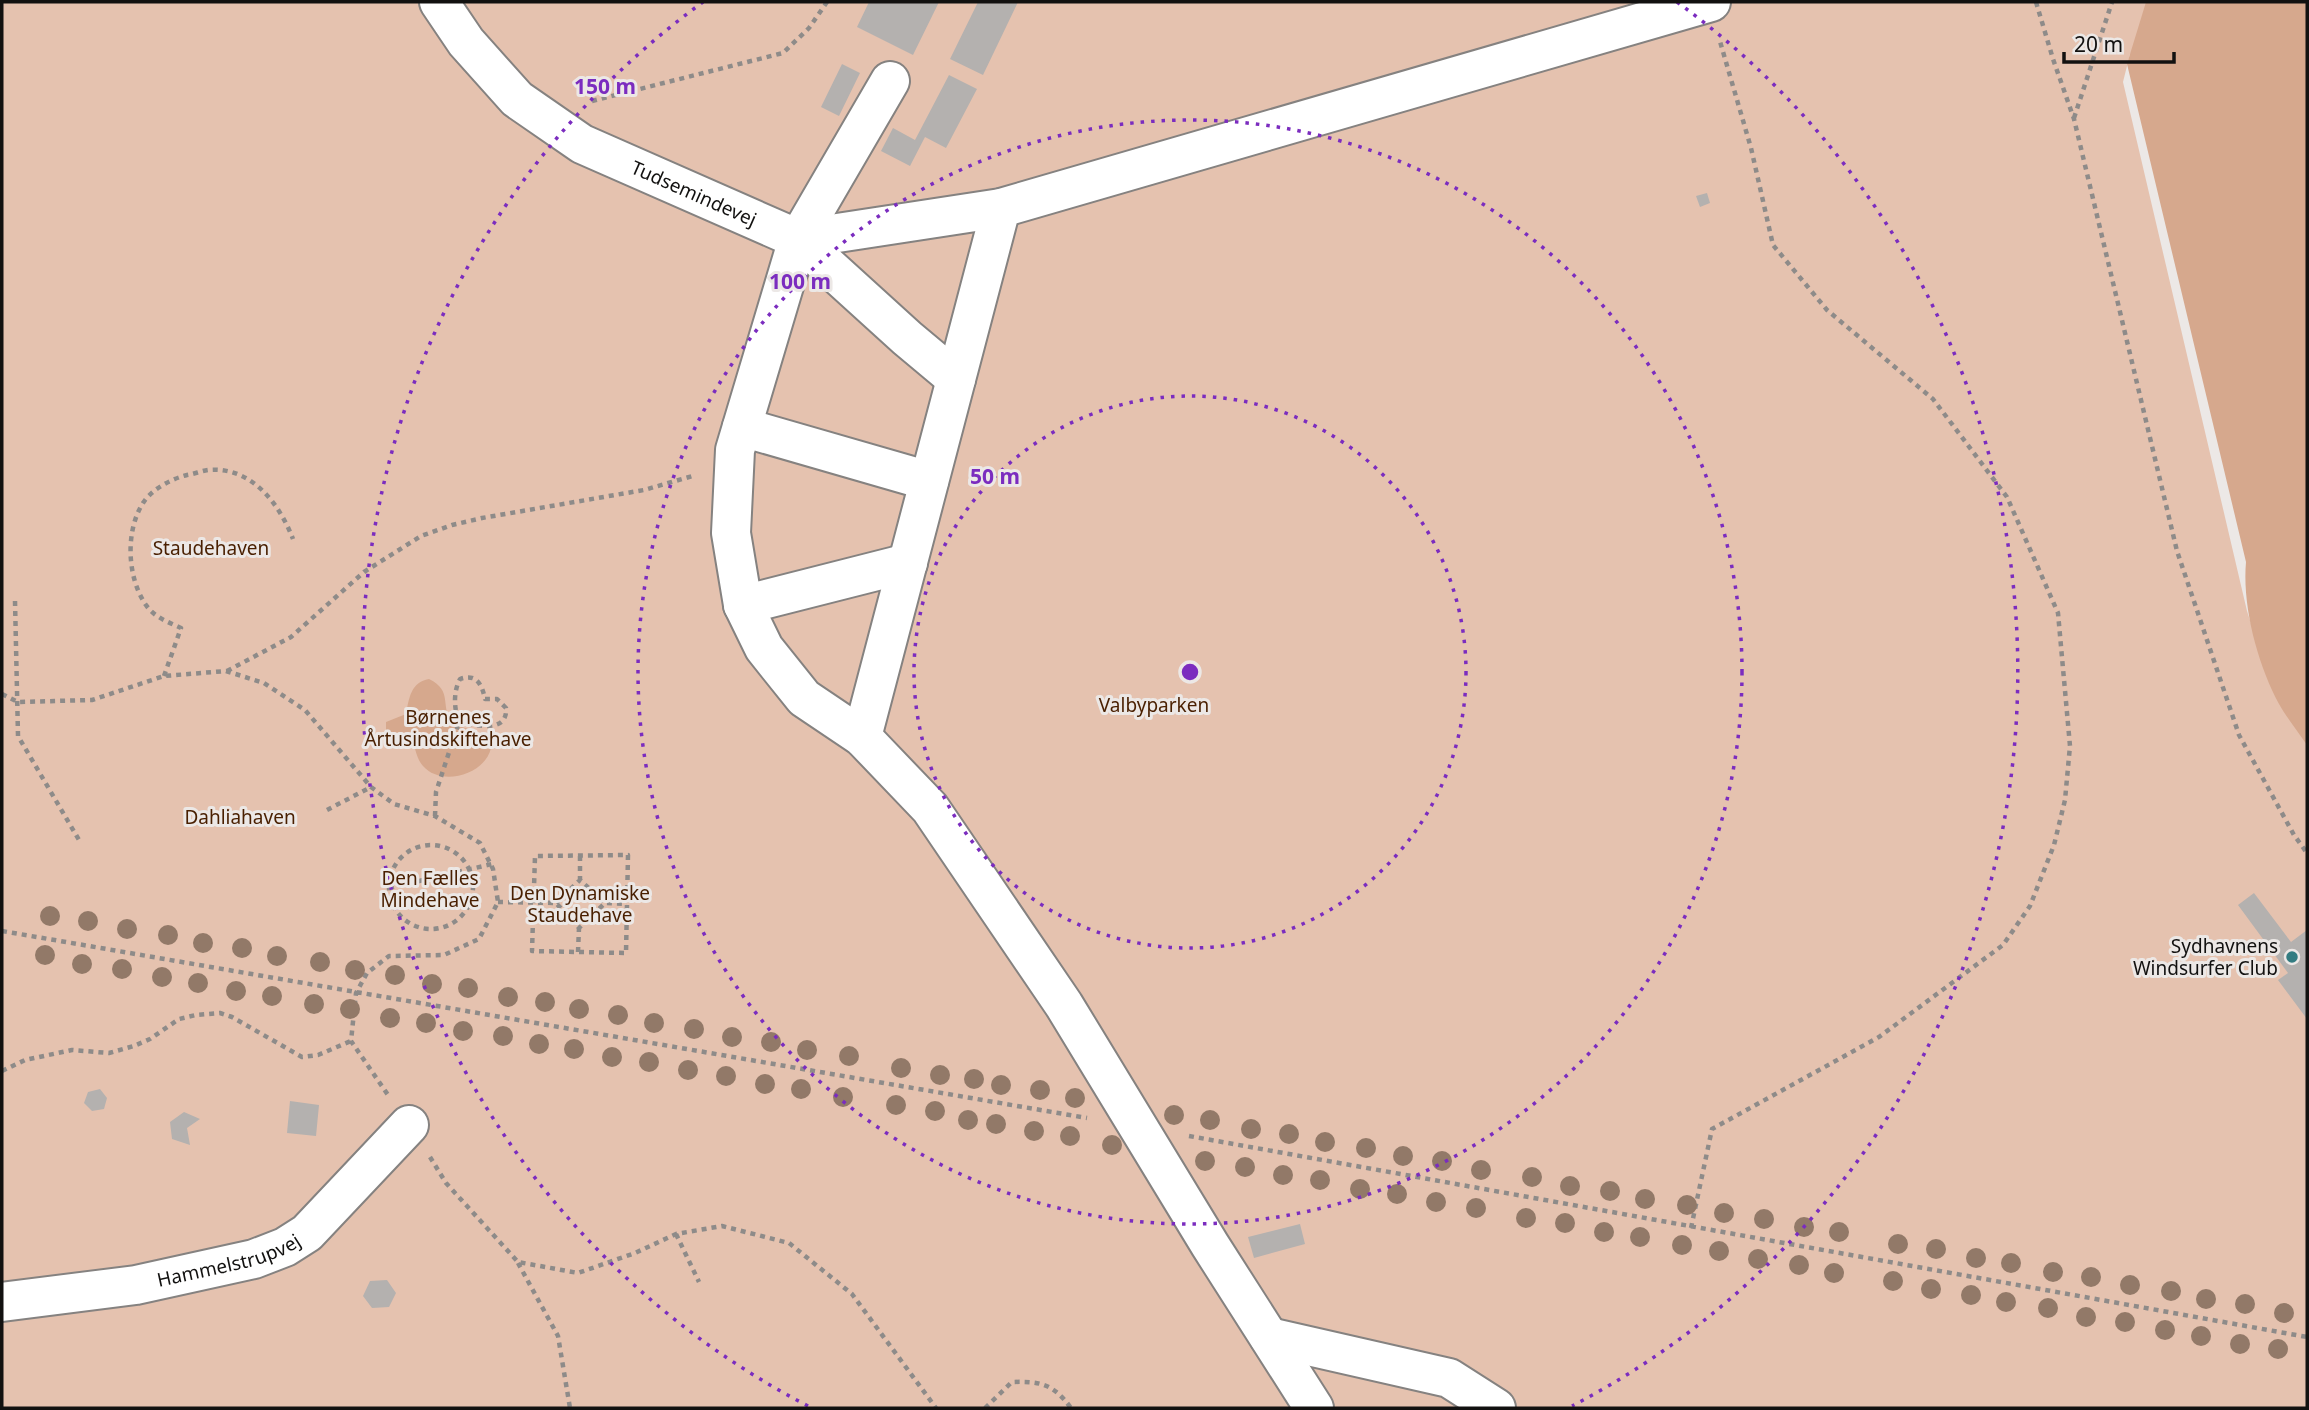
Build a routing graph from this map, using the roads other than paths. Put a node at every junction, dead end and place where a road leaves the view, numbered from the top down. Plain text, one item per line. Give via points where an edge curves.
1 (439, 2) edge
2 (1710, 2) edge
3 (890, 81) dead end
4 (1001, 208) junction
5 (798, 239) junction
6 (956, 379) junction
7 (738, 438) junction
8 (929, 481) junction
9 (908, 563) junction
10 (743, 605) junction
11 (862, 737) junction
12 (409, 1125) road end
13 (2, 1302) edge
14 (1269, 1337) junction
15 (1314, 1408) edge
16 (1496, 1408) edge

1 - 5 lane, Tudsemindevej via 466,43 517,99 582,144
2 - 4 lane
3 - 5 lane
4 - 5 lane
4 - 6 lane
5 - 6 lane, Tudsemindevej
5 - 7 lane
6 - 8 lane
7 - 8 lane
7 - 10 lane via 731,533
8 - 9 lane
9 - 10 lane
9 - 11 lane
10 - 11 lane via 764,648 804,698
11 - 14 lane via 930,808 1064,1004
12 - 13 lane, Hammelstrupvej via 307,1233 285,1247 254,1259 148,1282
14 - 15 lane
14 - 16 lane via 1449,1378

